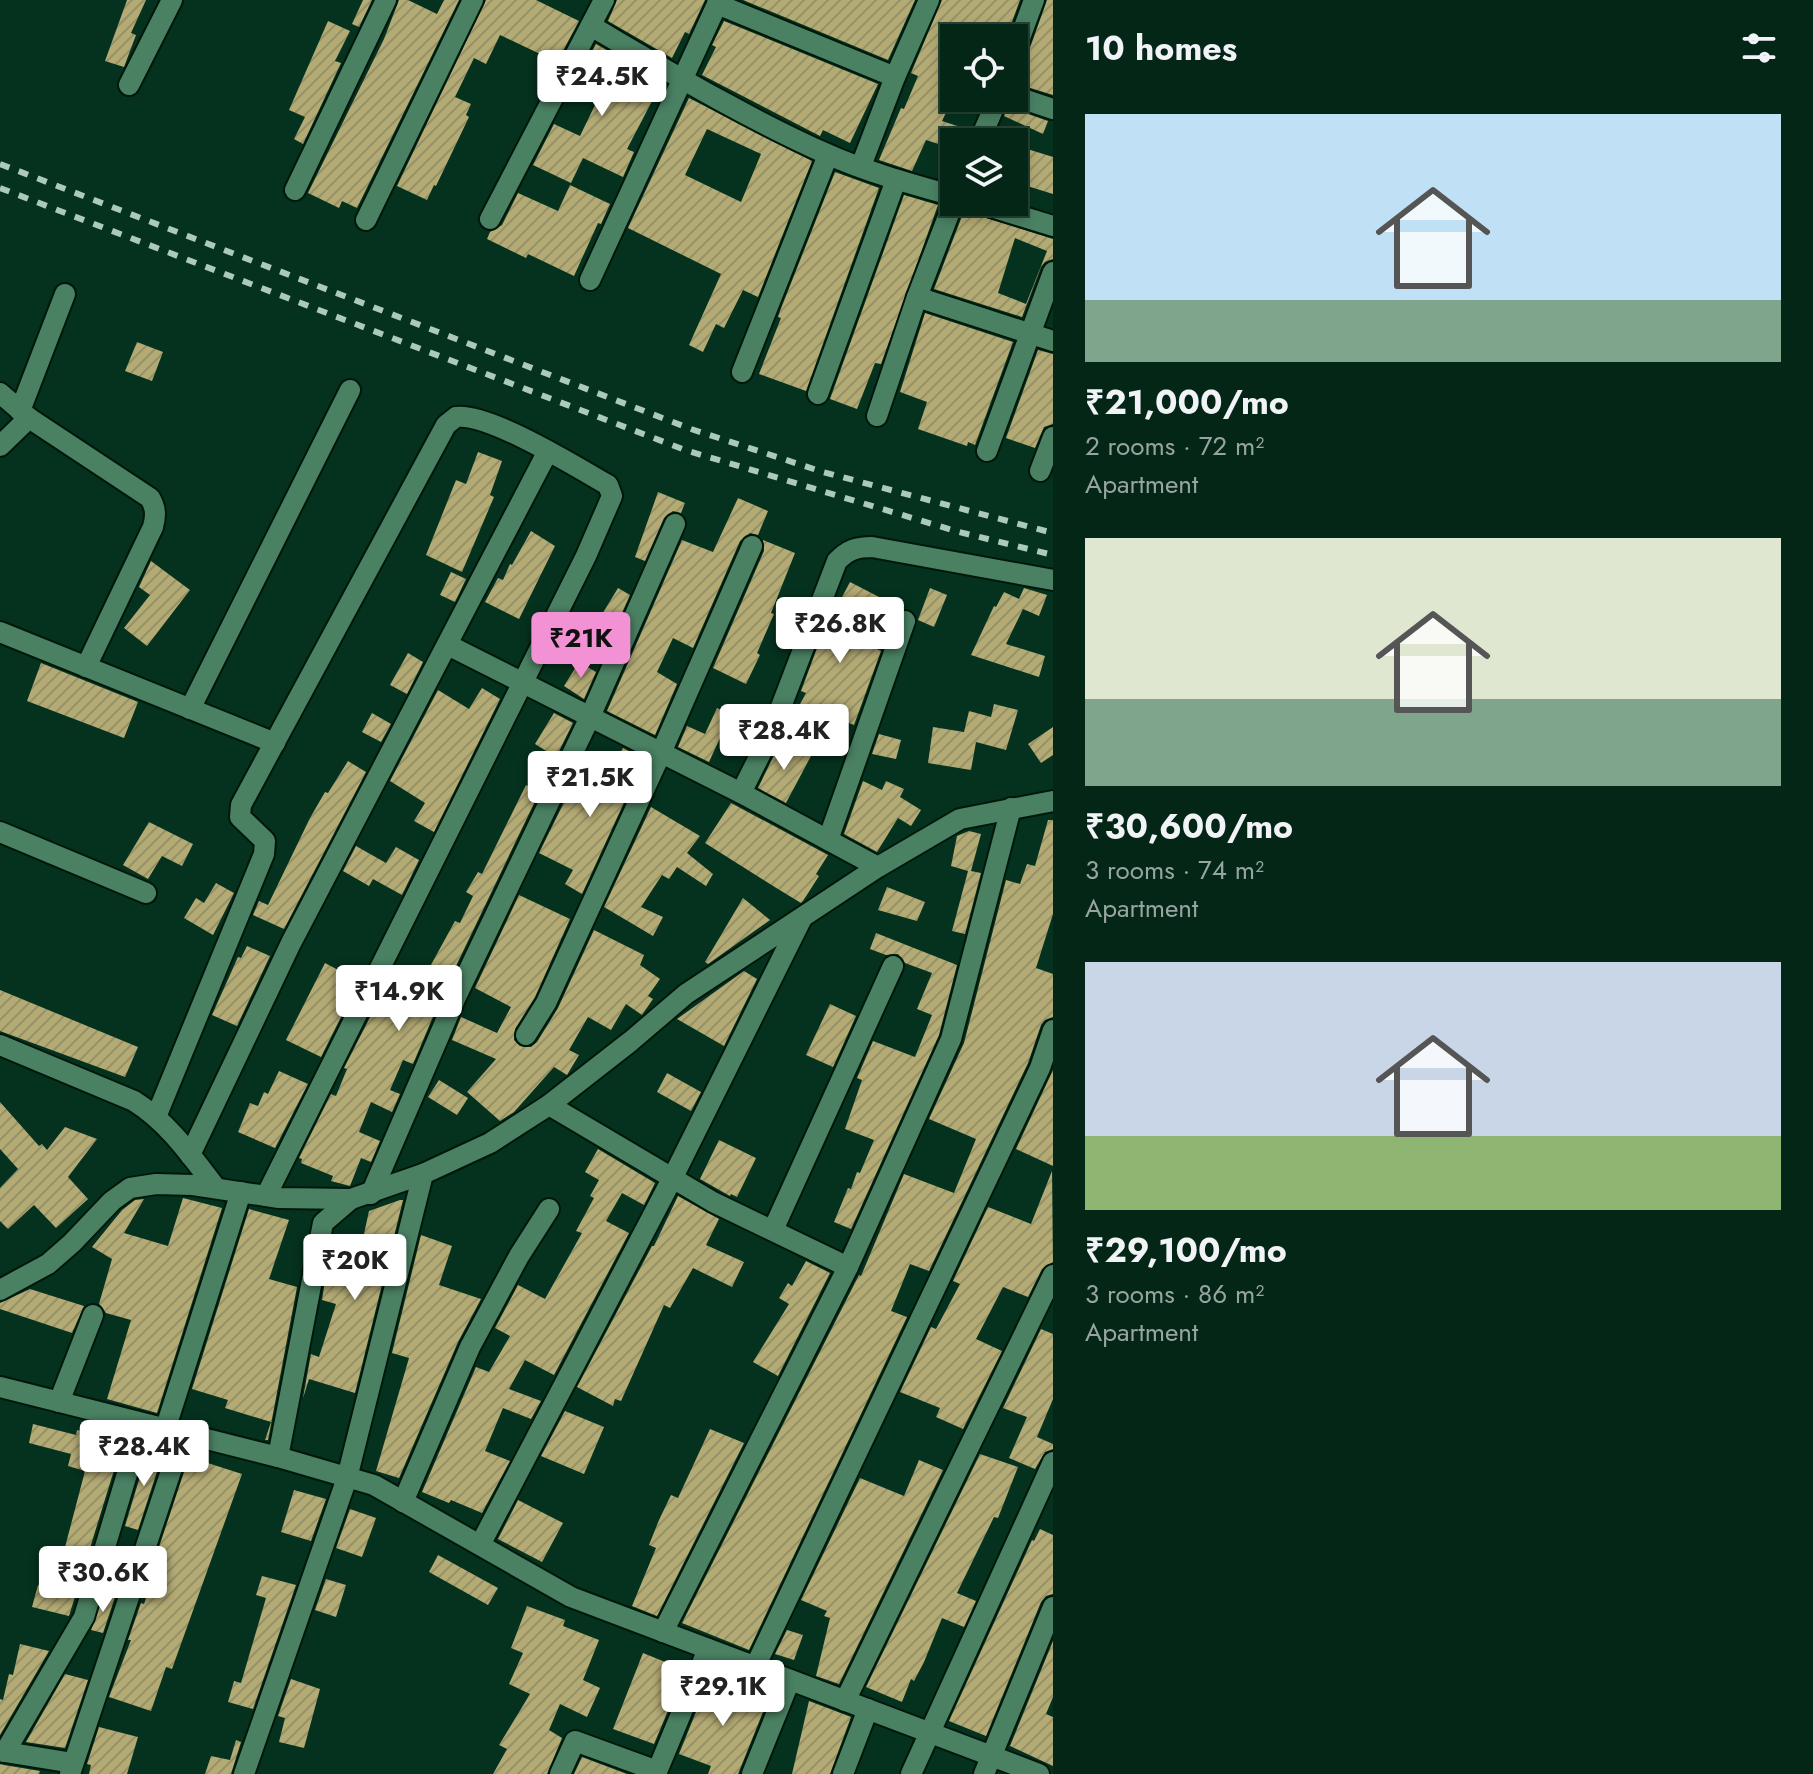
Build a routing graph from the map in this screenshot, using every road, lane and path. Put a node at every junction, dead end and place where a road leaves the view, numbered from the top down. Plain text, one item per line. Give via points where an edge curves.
1 (172, 0) edge
2 (386, 0) edge
3 (473, 0) edge
4 (604, 0) edge
5 (929, 0) edge
6 (1034, 0) edge
7 (718, 2) edge
8 (1025, 24) edge
9 (591, 26) junction
10 (895, 77) junction
11 (682, 80) junction
12 (129, 85) dead end
13 (1028, 101) edge
14 (1053, 109) edge
15 (828, 155) junction
16 (861, 166) junction
17 (896, 180) junction
18 (295, 190) dead end
19 (940, 194) edge
20 (947, 216) edge
21 (1020, 216) edge
22 (490, 219) dead end
23 (366, 220) dead end
24 (1053, 226) edge
25 (1053, 272) edge
26 (590, 280) dead end
27 (65, 294) dead end
28 (917, 297) junction
29 (1030, 333) junction
30 (1053, 341) edge
31 (742, 372) dead end
32 (350, 390) dead end
33 (0, 393) edge
34 (818, 394) dead end
35 (24, 414) junction
36 (877, 416) dead end
37 (1053, 437) edge
38 (0, 446) edge
39 (548, 451) junction
40 (987, 451) dead end
41 (1040, 471) dead end
42 (675, 524) dead end
43 (752, 546) dead end
44 (1053, 580) edge
45 (905, 621) dead end
46 (0, 632) edge
47 (448, 645) junction
48 (86, 667) junction
49 (521, 682) junction
50 (190, 709) junction
51 (590, 717) junction
52 (275, 743) junction
53 (661, 753) junction
54 (741, 793) junction
55 (1053, 801) edge
56 (1011, 808) junction
57 (0, 832) edge
58 (828, 840) junction
59 (878, 867) junction
60 (146, 893) dead end
61 (801, 920) junction
62 (893, 966) dead end
63 (1053, 1030) edge
64 (526, 1035) dead end
65 (0, 1045) edge
66 (549, 1105) junction
67 (156, 1117) junction
68 (190, 1155) junction
69 (423, 1174) junction
70 (672, 1179) junction
71 (216, 1188) junction
72 (241, 1192) junction
73 (266, 1196) junction
74 (361, 1197) junction
75 (549, 1209) dead end
76 (773, 1230) junction
77 (848, 1267) junction
78 (1053, 1275) edge
79 (0, 1290) edge
80 (93, 1315) dead end
81 (0, 1387) edge
82 (59, 1402) junction
83 (142, 1424) junction
84 (174, 1432) junction
85 (278, 1457) junction
86 (1053, 1462) edge
87 (347, 1478) junction
88 (403, 1502) junction
89 (480, 1545) junction
90 (1053, 1607) edge
91 (663, 1632) junction
92 (708, 1649) junction
93 (755, 1667) junction
94 (790, 1680) junction
95 (845, 1701) junction
96 (868, 1709) junction
97 (929, 1732) junction
98 (2, 1751) edge
99 (987, 1765) edge
100 (71, 1768) edge
101 (656, 1773) edge
102 (244, 1774) edge
103 (560, 1774) edge
104 (752, 1774) edge
105 (843, 1774) edge
106 (911, 1774) edge
107 (1039, 1774) edge

1 - 12 street
2 - 18 street
3 - 23 street
4 - 9 street
5 - 10 street
6 - 8 street
7 - 10 street
7 - 11 street
9 - 11 street
9 - 22 street
10 - 16 street
11 - 15 street
11 - 26 street
13 - 14 street
15 - 16 street
15 - 31 street
16 - 17 street
17 - 19 street
17 - 34 street
20 - 28 street
21 - 24 street
25 - 29 street
27 - 35 street
28 - 29 street
28 - 36 street
29 - 30 street
29 - 40 street
32 - 50 street
33 - 35 street
35 - 38 street
35 - 48 street via 154,505 153,527
37 - 41 street
39 - 47 street
39 - 49 street via 608,485 612,496
39 - 52 street via 477,418 456,417 446,425
42 - 51 street
43 - 53 street
44 - 54 street via 872,547 846,552 837,561 771,733
45 - 58 street
46 - 48 street
47 - 49 street
47 - 68 street via 291,943
48 - 50 street
49 - 51 street
49 - 73 street
50 - 52 street
51 - 53 street
51 - 74 street
52 - 67 street via 239,812 265,841 264,854
53 - 54 street
53 - 64 street via 546,1003
54 - 58 street
55 - 56 street
56 - 59 street via 960,819
56 - 77 street via 951,1039
57 - 60 street
58 - 59 street
59 - 61 street
61 - 66 street via 686,994
61 - 70 street
62 - 76 street
63 - 93 street via 1040,1068
65 - 67 street via 134,1101
66 - 69 street via 490,1143
66 - 70 street
67 - 68 street
68 - 71 street
69 - 74 street
69 - 87 street
70 - 76 street
70 - 89 street
71 - 72 street
71 - 79 street via 130,1188 48,1264
72 - 73 street
72 - 84 street
73 - 74 street
74 - 85 street via 323,1223
75 - 88 street via 470,1347
76 - 77 street
77 - 91 street
78 - 95 street
80 - 82 street
81 - 82 street
82 - 83 street
83 - 84 street
83 - 98 street via 84,1617
84 - 85 street
84 - 100 street
85 - 87 street
86 - 97 street
87 - 88 street via 374,1485
87 - 102 street
88 - 89 street
89 - 91 street via 571,1597
90 - 99 street
91 - 92 street
92 - 93 street
92 - 101 street
93 - 94 street
94 - 95 street
94 - 104 street
95 - 96 street
96 - 97 street
96 - 105 street
97 - 99 street
97 - 106 street
98 - 100 street
99 - 107 street
101 - 103 street via 575,1741

